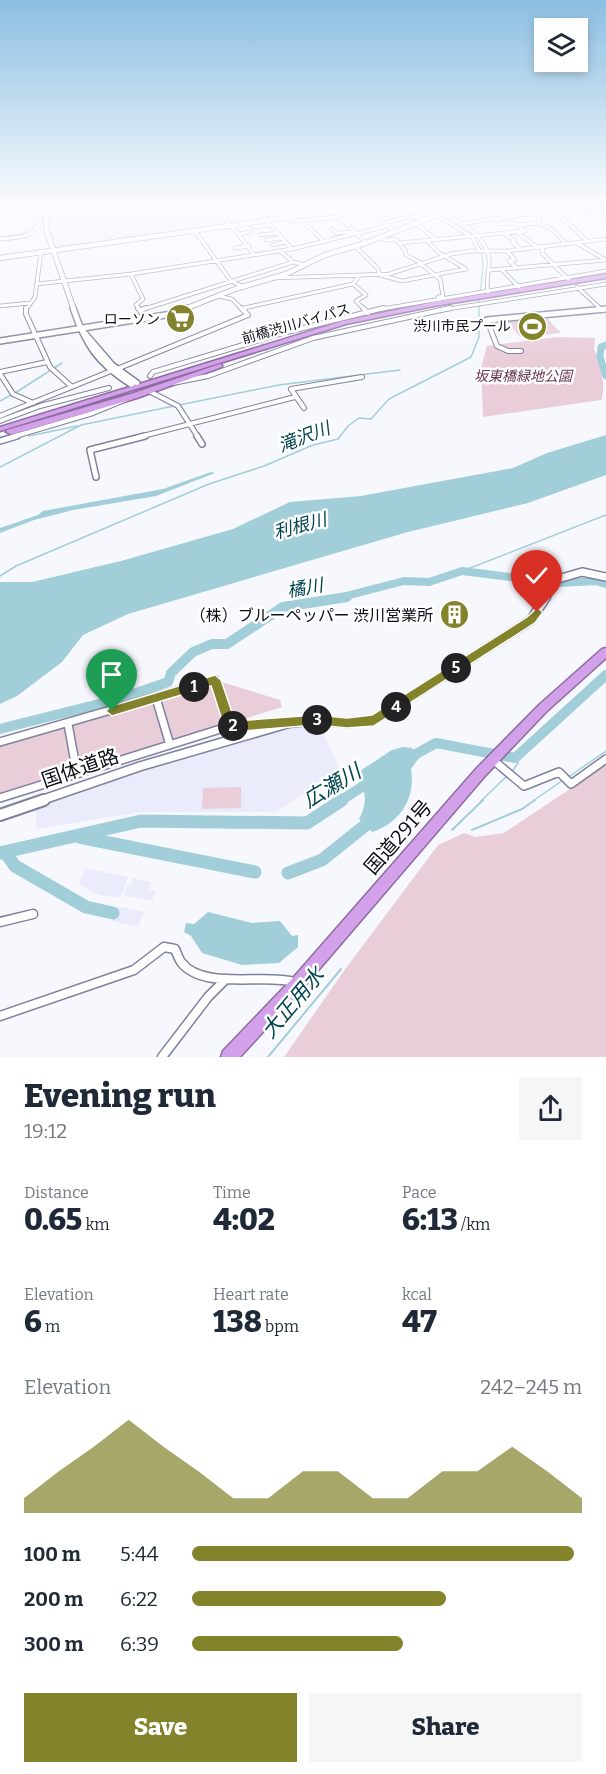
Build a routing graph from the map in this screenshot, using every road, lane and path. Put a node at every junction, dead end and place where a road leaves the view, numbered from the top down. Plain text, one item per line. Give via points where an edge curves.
1 (40, 257) edge
2 (56, 257) edge
3 (215, 257) edge
4 (237, 257) edge
5 (287, 257) edge
6 (320, 257) edge
7 (366, 257) edge
8 (410, 257) edge
9 (441, 257) edge
10 (447, 257) edge
11 (489, 257) edge
12 (513, 257) edge
13 (546, 257) edge
14 (217, 260) junction
15 (606, 260) edge
16 (293, 262) junction
17 (422, 264) junction
18 (305, 265) junction
19 (554, 265) junction
20 (517, 268) junction
21 (501, 269) junction
22 (490, 270) junction
23 (131, 274) junction
24 (380, 275) junction
25 (606, 275) edge
26 (359, 276) junction
27 (437, 276) junction
28 (272, 278) junction
29 (569, 279) junction
30 (64, 280) junction
31 (231, 281) junction
32 (36, 284) junction
33 (353, 284) junction
34 (562, 284) junction
35 (606, 284) edge
36 (244, 286) junction
37 (519, 287) junction
38 (577, 287) junction
39 (487, 295) junction
40 (218, 296) junction
41 (474, 298) junction
42 (30, 303) junction
43 (416, 303) junction
44 (0, 306) edge
45 (604, 309) edge
46 (141, 310) junction
47 (245, 310) junction
48 (368, 313) junction
49 (146, 319) junction
50 (487, 320) joint
51 (321, 328) junction
52 (81, 329) junction
53 (37, 335) junction
54 (296, 335) junction
55 (0, 341) edge
56 (521, 351) dead end
57 (47, 362) junction
58 (114, 370) junction
59 (0, 373) edge
60 (150, 376) junction
61 (362, 377) dead end
62 (95, 378) junction
63 (133, 383) junction
64 (171, 383) junction
65 (72, 387) junction
66 (108, 388) junction
67 (146, 390) junction
68 (134, 396) junction
69 (296, 397) junction
70 (33, 403) junction
71 (40, 406) junction
72 (304, 408) dead end
73 (0, 416) edge
74 (0, 421) edge
75 (190, 424) junction
76 (0, 428) edge
77 (0, 435) edge
78 (0, 441) edge
79 (202, 444) dead end
80 (96, 477) dead end
81 (606, 577) edge
82 (606, 652) edge
83 (156, 698) junction
84 (289, 723) junction
85 (68, 724) junction
86 (230, 726) junction
87 (0, 742) edge
88 (170, 745) junction
89 (496, 757) junction
90 (606, 759) edge
91 (77, 773) junction
92 (0, 798) edge
93 (0, 814) edge
94 (33, 914) dead end
95 (0, 922) edge
96 (226, 979) junction
97 (298, 983) junction
98 (0, 1016) edge
99 (162, 1057) edge
100 (229, 1057) edge

1 - 32 street
2 - 30 street
3 - 14 street
4 - 14 street
5 - 16 street
6 - 18 street
7 - 24 street
8 - 17 street
9 - 17 street
10 - 27 street via 466,269
11 - 22 street
12 - 20 street via 515,260 509,261
13 - 19 street
14 - 23 street
14 - 31 street
15 - 19 street
16 - 18 street
16 - 31 street
17 - 24 street
17 - 27 street
18 - 28 street
19 - 20 street
19 - 29 street
20 - 21 street
21 - 22 street
21 - 37 street
22 - 39 street
23 - 30 street
23 - 46 street via 143,299 136,304
24 - 26 street
24 - 27 street via 402,281
25 - 29 street
25 - 34 highway
25 - 34 highway, 前橋渋川バイパス
26 - 28 street
26 - 33 street
27 - 43 street via 443,296 415,299
28 - 36 street
29 - 37 street
30 - 32 street
30 - 52 street
31 - 36 street
31 - 46 street
32 - 42 street
33 - 47 street
33 - 48 street via 366,295 356,301
34 - 39 highway, 前橋渋川バイパス
35 - 38 street
36 - 40 street
37 - 39 street
38 - 39 street via 526,295
38 - 45 street
39 - 41 highway, 前橋渋川バイパス
40 - 47 street via 232,299
40 - 49 street via 183,311
41 - 43 street
41 - 51 highway, 前橋渋川バイパス
41 - 64 street via 308,340 220,371
42 - 44 street
42 - 53 street via 26,314
43 - 48 street
45 - 50 street
46 - 49 street
47 - 58 street via 248,315
48 - 60 street via 171,366
49 - 52 street
50 - 56 street via 497,346
51 - 54 highway, 前橋渋川バイパス
51 - 64 highway
52 - 53 street
52 - 58 street via 90,349
53 - 55 street
53 - 57 street
54 - 60 highway
54 - 76 highway, 前橋渋川バイパス
57 - 59 street
57 - 65 street
58 - 62 street
58 - 63 street
59 - 70 street via 13,394
60 - 63 highway
61 - 69 street via 291,388
62 - 65 street
62 - 66 street
63 - 66 highway
64 - 67 highway
65 - 70 street
66 - 71 street
66 - 76 highway
67 - 68 highway
67 - 75 street via 176,405
68 - 77 highway
68 - 78 street via 93,413
69 - 72 street
69 - 75 street
70 - 71 street
70 - 73 street
71 - 74 street
75 - 79 street
75 - 80 street via 90,450
81 - 84 street, 国体道路 via 582,572 555,583 531,620 374,720
82 - 89 highway, 国道291号
83 - 85 street
83 - 86 street via 215,680
83 - 88 street
84 - 86 street
84 - 93 street, 国体道路 via 141,766
85 - 87 street
85 - 91 street
86 - 88 street
88 - 91 street
89 - 90 street via 524,786 560,773 570,783
89 - 97 highway, 国道291号
91 - 92 street
94 - 95 street
96 - 97 street
96 - 98 street via 192,971 180,961 175,949 164,947 134,970
96 - 99 street via 210,992
97 - 100 highway, 国道291号

